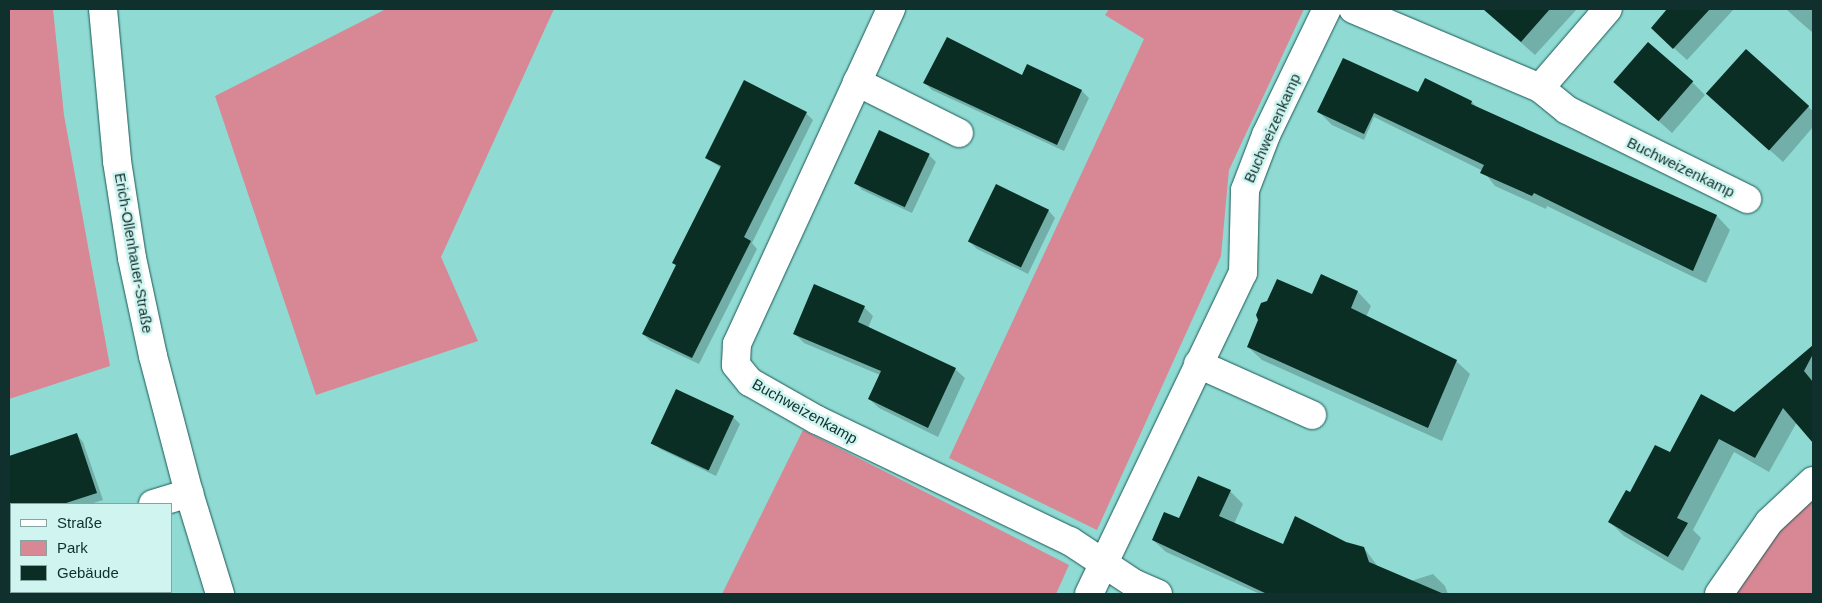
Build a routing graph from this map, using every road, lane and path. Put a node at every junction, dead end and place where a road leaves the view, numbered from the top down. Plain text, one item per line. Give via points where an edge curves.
1 (103, 9) edge
2 (891, 9) edge
3 (1327, 9) edge
4 (1353, 9) edge
5 (1608, 9) edge
6 (857, 82) junction
7 (1540, 88) junction
8 (960, 134) dead end
9 (1747, 199) dead end
10 (1198, 364) junction
11 (1312, 415) dead end
12 (1813, 481) edge
13 (189, 493) junction
14 (157, 503) edge
15 (1102, 562) junction
16 (220, 594) edge
17 (1089, 594) edge
18 (1158, 594) edge
19 (1719, 594) edge

1 - 13 street, Erich-Ollenhauer-Straße via 117,161 132,258 152,356
2 - 6 street, Buchweizenkamp
3 - 10 street, Buchweizenkamp via 1266,135 1245,190 1242,273
4 - 7 street, Buchweizenkamp
5 - 7 street
6 - 8 street
6 - 15 street, Buchweizenkamp via 737,344 736,365 750,382 817,420 1070,541
7 - 9 street, Buchweizenkamp via 1567,110
10 - 11 street
10 - 15 street, Buchweizenkamp
12 - 19 street via 1769,522
13 - 14 street
13 - 16 street, Erich-Ollenhauer-Straße
15 - 17 street, Buchweizenkamp
15 - 18 street, Buchweizenkamp via 1135,584

